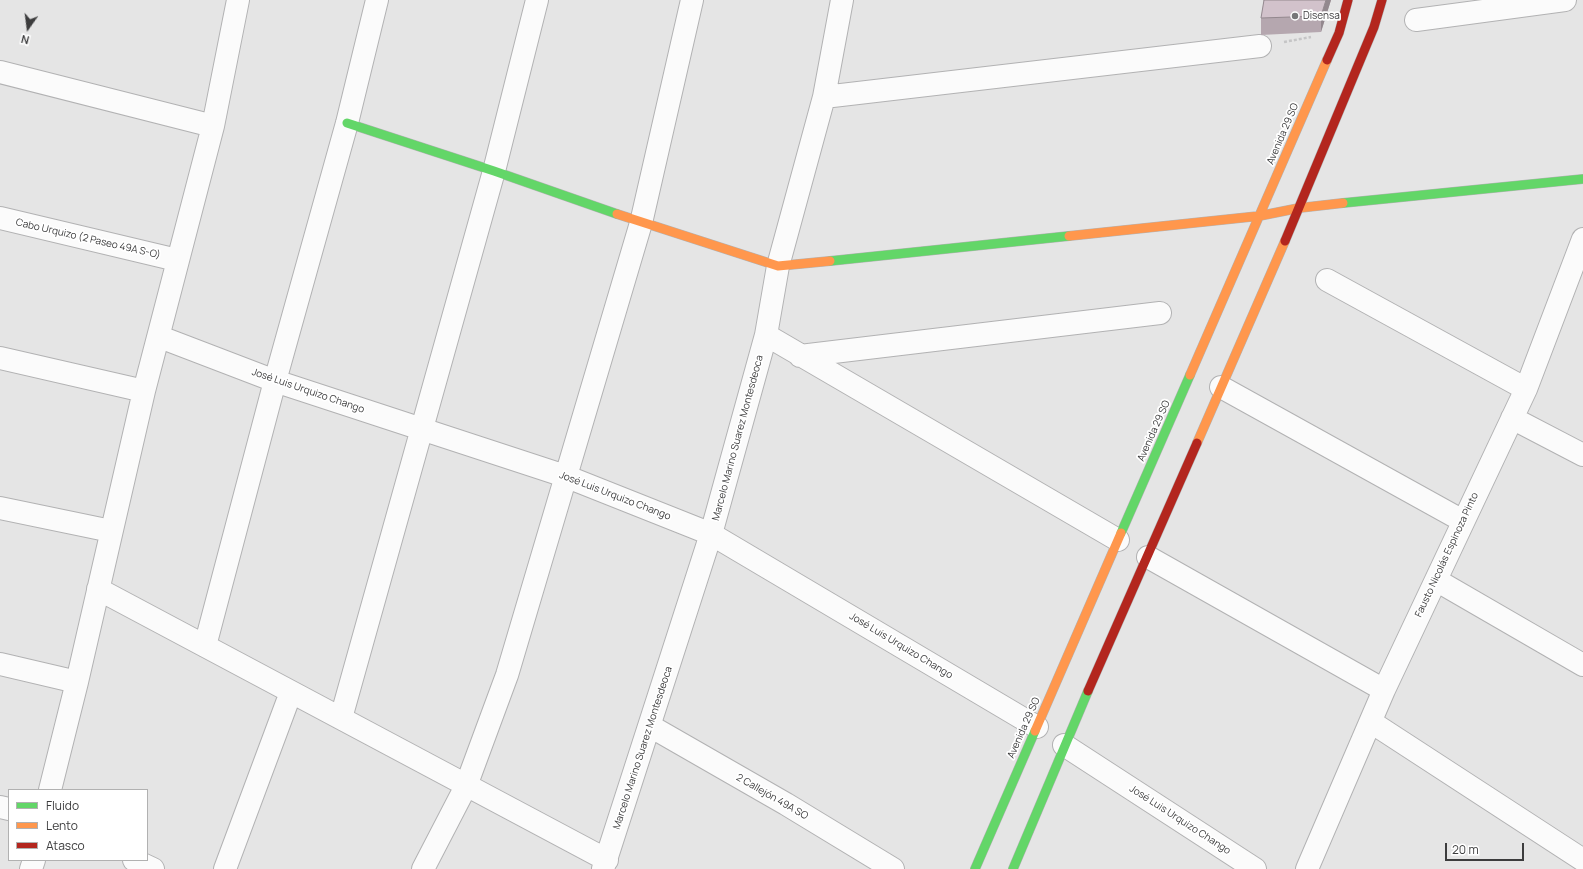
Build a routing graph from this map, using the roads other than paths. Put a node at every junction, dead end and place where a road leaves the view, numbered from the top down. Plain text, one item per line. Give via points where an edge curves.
1 (238, 0) edge
2 (378, 0) edge
3 (537, 0) edge
4 (692, 0) edge
5 (842, 0) edge
6 (1348, 0) edge
7 (1382, 0) edge
8 (1565, 0) edge
9 (1416, 20) dead end
10 (1260, 46) dead end
11 (0, 72) edge
12 (824, 97) junction
13 (347, 123) junction
14 (213, 126) junction
15 (494, 171) junction
16 (1583, 179) edge
17 (1299, 208) junction
18 (1260, 216) junction
19 (0, 218) edge
20 (641, 223) junction
21 (1583, 239) edge
22 (177, 260) junction
23 (1579, 265) edge
24 (778, 266) junction
25 (1327, 280) dead end
26 (1160, 313) dead end
27 (766, 335) junction
28 (160, 337) junction
29 (800, 356) junction
30 (0, 358) edge
31 (275, 381) junction
32 (1221, 387) junction
33 (1526, 389) junction
34 (144, 391) junction
35 (1512, 418) junction
36 (422, 429) junction
37 (1583, 455) edge
38 (565, 476) junction
39 (0, 508) edge
40 (1462, 521) junction
41 (111, 531) junction
42 (711, 534) junction
43 (1118, 540) junction
44 (1148, 557) junction
45 (1436, 580) junction
46 (98, 589) junction
47 (205, 646) junction
48 (0, 664) edge
49 (1583, 665) edge
50 (77, 682) junction
51 (1384, 690) junction
52 (291, 692) junction
53 (341, 718) junction
54 (1371, 722) junction
55 (650, 726) junction
56 (1037, 727) junction
57 (1064, 745) junction
58 (466, 786) junction
59 (50, 789) edge
60 (1583, 860) edge
61 (136, 861) edge
62 (605, 865) edge
63 (153, 869) edge
64 (225, 869) edge
65 (423, 869) edge
66 (893, 869) edge
67 (975, 869) edge
68 (1013, 869) edge
69 (1255, 869) edge
70 (1307, 869) edge

1 - 14 street
2 - 13 street
3 - 15 street
4 - 20 street
5 - 12 street, Marcelo Marino Suarez Montesdeoca
6 - 18 street, Avenida 29 SO via 1339,32
7 - 17 street via 1374,27
8 - 9 street
10 - 12 street
11 - 14 street
12 - 24 street, Marcelo Marino Suarez Montesdeoca
13 - 15 street
13 - 31 street
14 - 22 street
15 - 20 street
15 - 36 street
16 - 17 street
17 - 18 street
17 - 32 street
18 - 24 street
18 - 43 street, Avenida 29 SO
19 - 22 street, Cabo Urquizo (2 Paseo 49A S-O)
20 - 24 street
20 - 38 street
21 - 23 street, Fausto Nicolás Espinoza Pinto
22 - 28 street
23 - 33 street, Fausto Nicolás Espinoza Pinto
24 - 27 street, Marcelo Marino Suarez Montesdeoca
25 - 33 street
26 - 29 street
27 - 29 street
27 - 42 street, Marcelo Marino Suarez Montesdeoca
28 - 31 street, José Luis Urquizo Chango
28 - 34 street
29 - 43 street
30 - 34 street
31 - 36 street, José Luis Urquizo Chango
31 - 47 street
32 - 40 street
32 - 44 street
33 - 35 street, Fausto Nicolás Espinoza Pinto
34 - 41 street
35 - 37 street
35 - 40 street, Fausto Nicolás Espinoza Pinto
36 - 38 street, José Luis Urquizo Chango
36 - 53 street
38 - 42 street, José Luis Urquizo Chango
38 - 58 street via 507,674
39 - 41 street
40 - 45 street, Fausto Nicolás Espinoza Pinto
41 - 46 street
42 - 55 street, Marcelo Marino Suarez Montesdeoca
42 - 56 street, José Luis Urquizo Chango
43 - 56 street, Avenida 29 SO
44 - 51 street
44 - 57 street
45 - 49 street
45 - 51 street, Fausto Nicolás Espinoza Pinto
46 - 47 street
46 - 50 street
47 - 52 street
48 - 50 street
50 - 59 street
51 - 54 street, Fausto Nicolás Espinoza Pinto
52 - 53 street
52 - 64 street
53 - 58 street
54 - 60 street
54 - 70 street, Fausto Nicolás Espinoza Pinto
55 - 62 street, Marcelo Marino Suarez Montesdeoca
55 - 66 street, 2 Callejón 49A SO
56 - 67 street, Avenida 29 SO
57 - 68 street
57 - 69 street, José Luis Urquizo Chango
58 - 62 street
58 - 65 street
61 - 63 street

